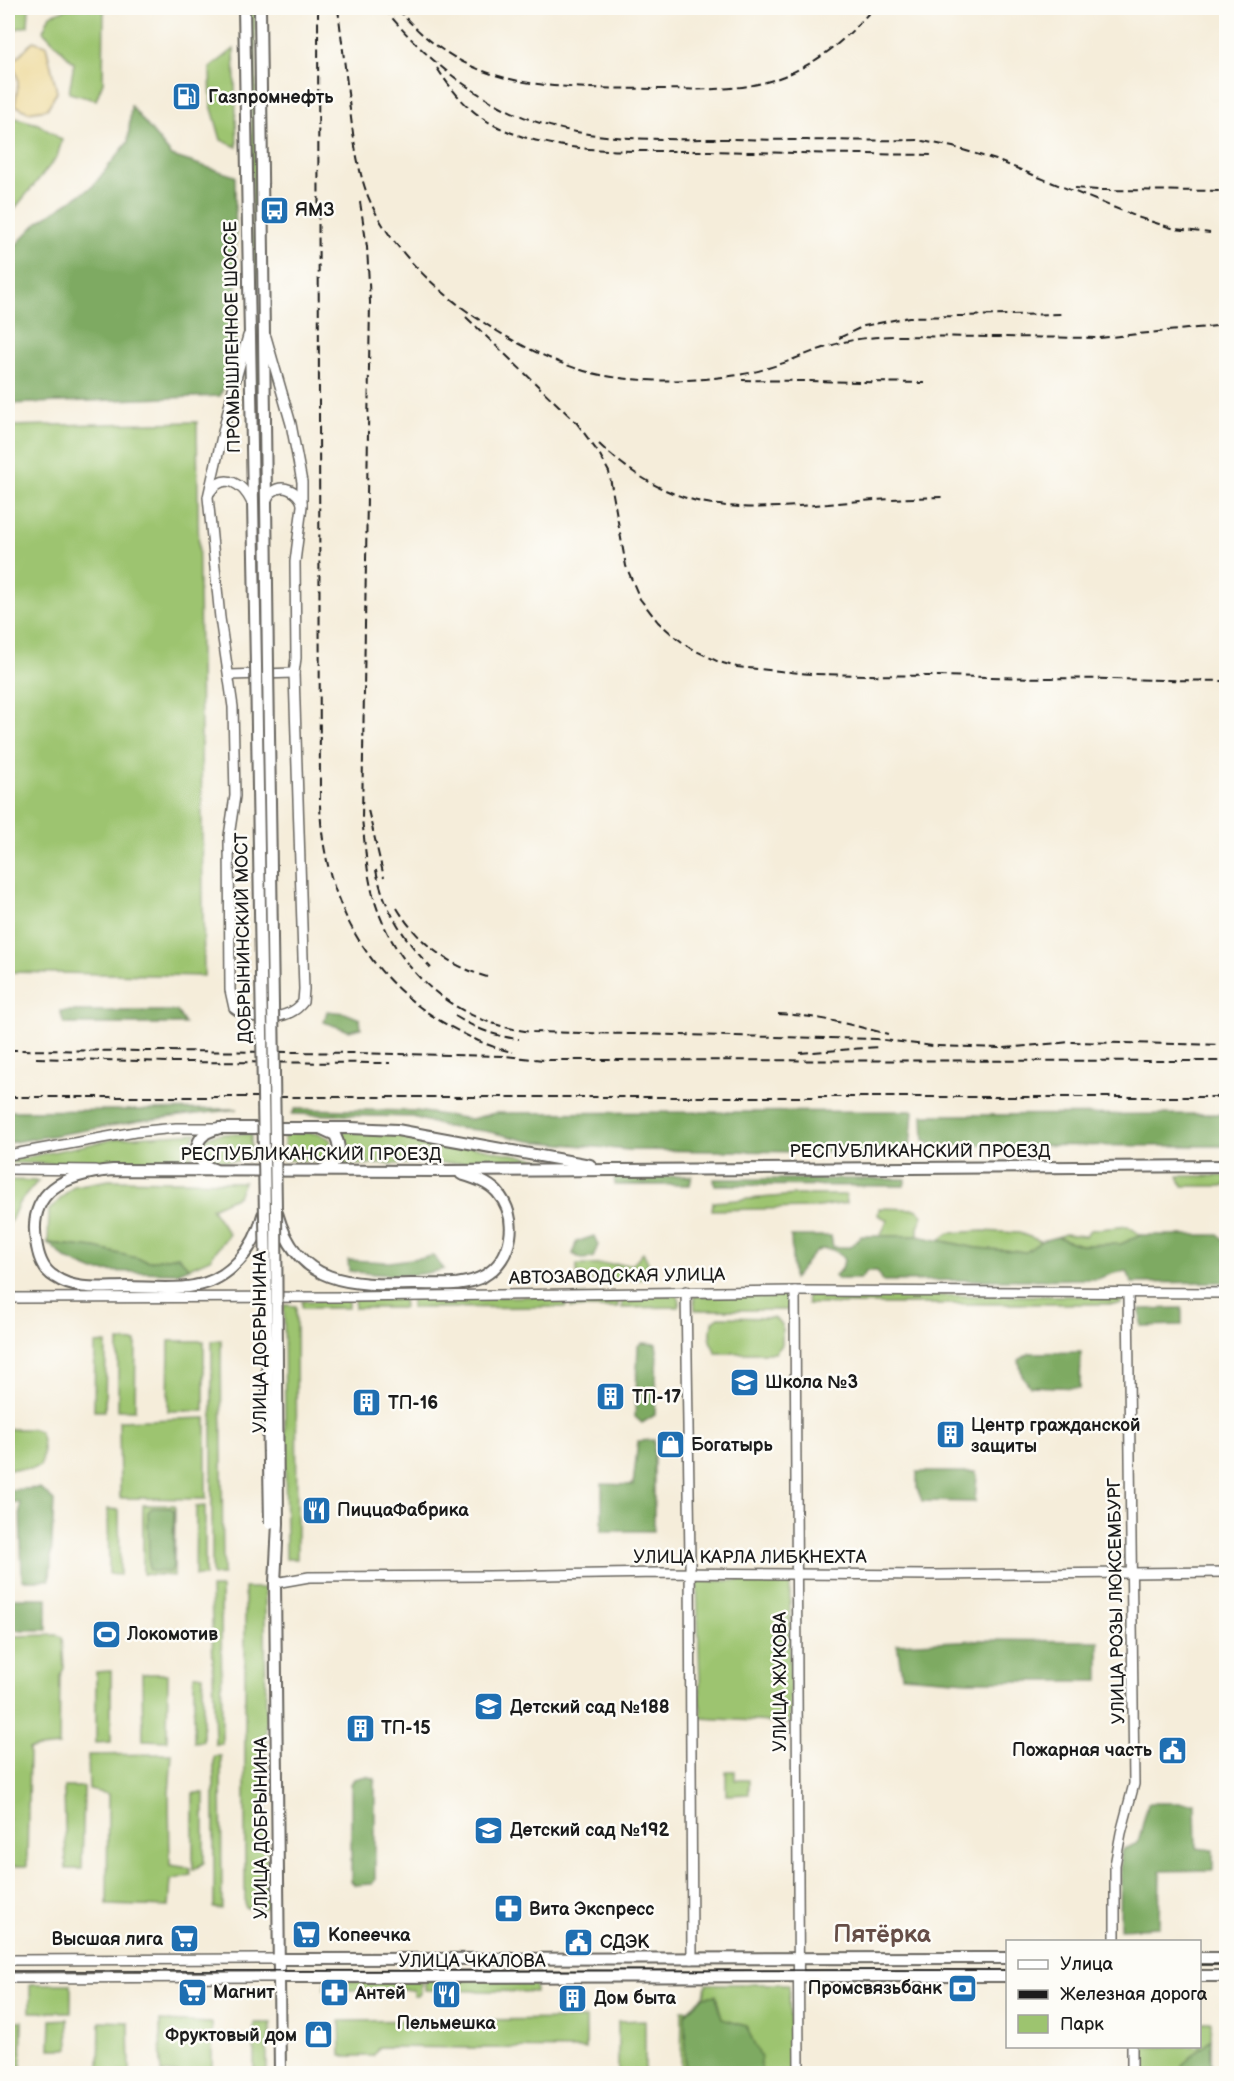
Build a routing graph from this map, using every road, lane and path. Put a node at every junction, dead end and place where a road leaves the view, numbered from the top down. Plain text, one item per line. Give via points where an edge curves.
1 (244, 8) edge
2 (260, 8) edge
3 (265, 332) junction
4 (248, 333) junction
5 (208, 497) junction
6 (266, 501) junction
7 (252, 502) junction
8 (303, 506) junction
9 (256, 666) joint
10 (268, 666) joint
11 (294, 673) junction
12 (230, 675) junction
13 (219, 1128) junction
14 (314, 1128) junction
15 (8, 1155) edge
16 (1227, 1166) edge
17 (8, 1168) edge
18 (614, 1169) junction
19 (113, 1170) junction
20 (217, 1170) junction
21 (322, 1170) junction
22 (446, 1171) junction
23 (264, 1208) junction
24 (276, 1208) junction
25 (686, 1291) junction
26 (795, 1291) junction
27 (1227, 1293) edge
28 (1128, 1294) junction
29 (8, 1298) edge
30 (274, 1524) junction
31 (1227, 1572) edge
32 (689, 1573) junction
33 (796, 1573) junction
34 (1132, 1574) junction
35 (275, 1583) junction
36 (1115, 1940) edge
37 (1006, 1958) edge
38 (1201, 1958) edge
39 (1227, 1958) edge
40 (8, 1959) edge
41 (278, 1959) junction
42 (692, 1959) junction
43 (798, 1959) junction
44 (1006, 1976) edge
45 (1201, 1976) edge
46 (1227, 1976) edge
47 (279, 1977) junction
48 (798, 1977) junction
49 (8, 1978) edge
50 (1132, 2048) edge
51 (280, 2073) edge
52 (799, 2073) edge
53 (1132, 2073) edge

1 - 4 main road, ПРОМЫШЛЕННОЕ ШОССЕ
2 - 3 main road, ПРОМЫШЛЕННОЕ ШОССЕ
3 - 6 main road, ПРОМЫШЛЕННОЕ ШОССЕ
3 - 8 street via 291,424
4 - 5 street
4 - 7 main road, ПРОМЫШЛЕННОЕ ШОССЕ
5 - 7 street via 217,485 231,482 247,491
5 - 12 street
6 - 8 street via 272,492 292,490
6 - 10 main road, ПРОМЫШЛЕННОЕ ШОССЕ
7 - 9 main road, ПРОМЫШЛЕННОЕ ШОССЕ
8 - 11 street via 295,562
9 - 23 main road, ДОБРЫНИНСКИЙ МОСТ, bridge
10 - 24 main road, ДОБРЫНИНСКИЙ МОСТ, bridge
11 - 12 street
11 - 12 street via 304,996 293,1012 277,1016 247,1016 234,1008 230,990 229,836 235,796
13 - 14 main road, РЕСПУБЛИКАНСКИЙ ПРОЕЗД
13 - 15 street, РЕСПУБЛИКАНСКИЙ ПРОЕЗД via 135,1132
13 - 20 main road via 207,1132 197,1146 200,1161
14 - 18 main road, РЕСПУБЛИКАНСКИЙ ПРОЕЗД via 420,1133
14 - 21 main road via 327,1130 340,1144 337,1160
16 - 18 main road, РЕСПУБЛИКАНСКИЙ ПРОЕЗД
17 - 19 street, РЕСПУБЛИКАНСКИЙ ПРОЕЗД
18 - 22 main road, РЕСПУБЛИКАНСКИЙ ПРОЕЗД
19 - 20 main road, РЕСПУБЛИКАНСКИЙ ПРОЕЗД
19 - 23 main road, bridge via 78,1175 59,1184 44,1198 36,1216 36,1243 41,1260 52,1276 68,1284 194,1286 212,1281 249,1249 260,1229
20 - 21 main road, РЕСПУБЛИКАНСКИЙ ПРОЕЗД
21 - 22 main road, РЕСПУБЛИКАНСКИЙ ПРОЕЗД
22 - 24 main road, bridge via 488,1184 506,1204 510,1217 512,1231 506,1252 496,1267 474,1281 371,1285 333,1279 304,1260 281,1225
23 - 30 main road, УЛИЦА ДОБРЫНИНА, bridge
24 - 30 main road, УЛИЦА ДОБРЫНИНА, bridge
25 - 26 street, АВТОЗАВОДСКАЯ УЛИЦА
25 - 29 street, АВТОЗАВОДСКАЯ УЛИЦА
25 - 32 street
26 - 28 street, АВТОЗАВОДСКАЯ УЛИЦА
26 - 33 street, УЛИЦА ЖУКОВА
27 - 28 street, АВТОЗАВОДСКАЯ УЛИЦА
28 - 34 street, УЛИЦА РОЗЫ ЛЮКСЕМБУРГ
30 - 35 main road, УЛИЦА ДОБРЫНИНА
31 - 34 street, УЛИЦА КАРЛА ЛИБКНЕХТА
32 - 33 street, УЛИЦА КАРЛА ЛИБКНЕХТА
32 - 35 street, УЛИЦА КАРЛА ЛИБКНЕХТА via 309,1577
32 - 42 street
33 - 34 street, УЛИЦА КАРЛА ЛИБКНЕХТА
33 - 43 street, УЛИЦА ЖУКОВА
34 - 36 street, УЛИЦА РОЗЫ ЛЮКСЕМБУРГ via 1134,1784 1115,1865
35 - 41 main road, УЛИЦА ДОБРЫНИНА
37 - 43 main road, УЛИЦА ЧКАЛОВА
38 - 39 main road
40 - 41 street, УЛИЦА ЧКАЛОВА
41 - 42 main road, УЛИЦА ЧКАЛОВА
41 - 47 main road, УЛИЦА ДОБРЫНИНА
42 - 43 main road, УЛИЦА ЧКАЛОВА
43 - 48 street, УЛИЦА ЖУКОВА
44 - 48 main road, УЛИЦА ЧКАЛОВА
45 - 46 main road
47 - 48 main road, УЛИЦА ЧКАЛОВА
47 - 49 street, УЛИЦА ЧКАЛОВА
47 - 51 main road, УЛИЦА ДОБРЫНИНА
48 - 52 street, УЛИЦА ЖУКОВА
50 - 53 street

